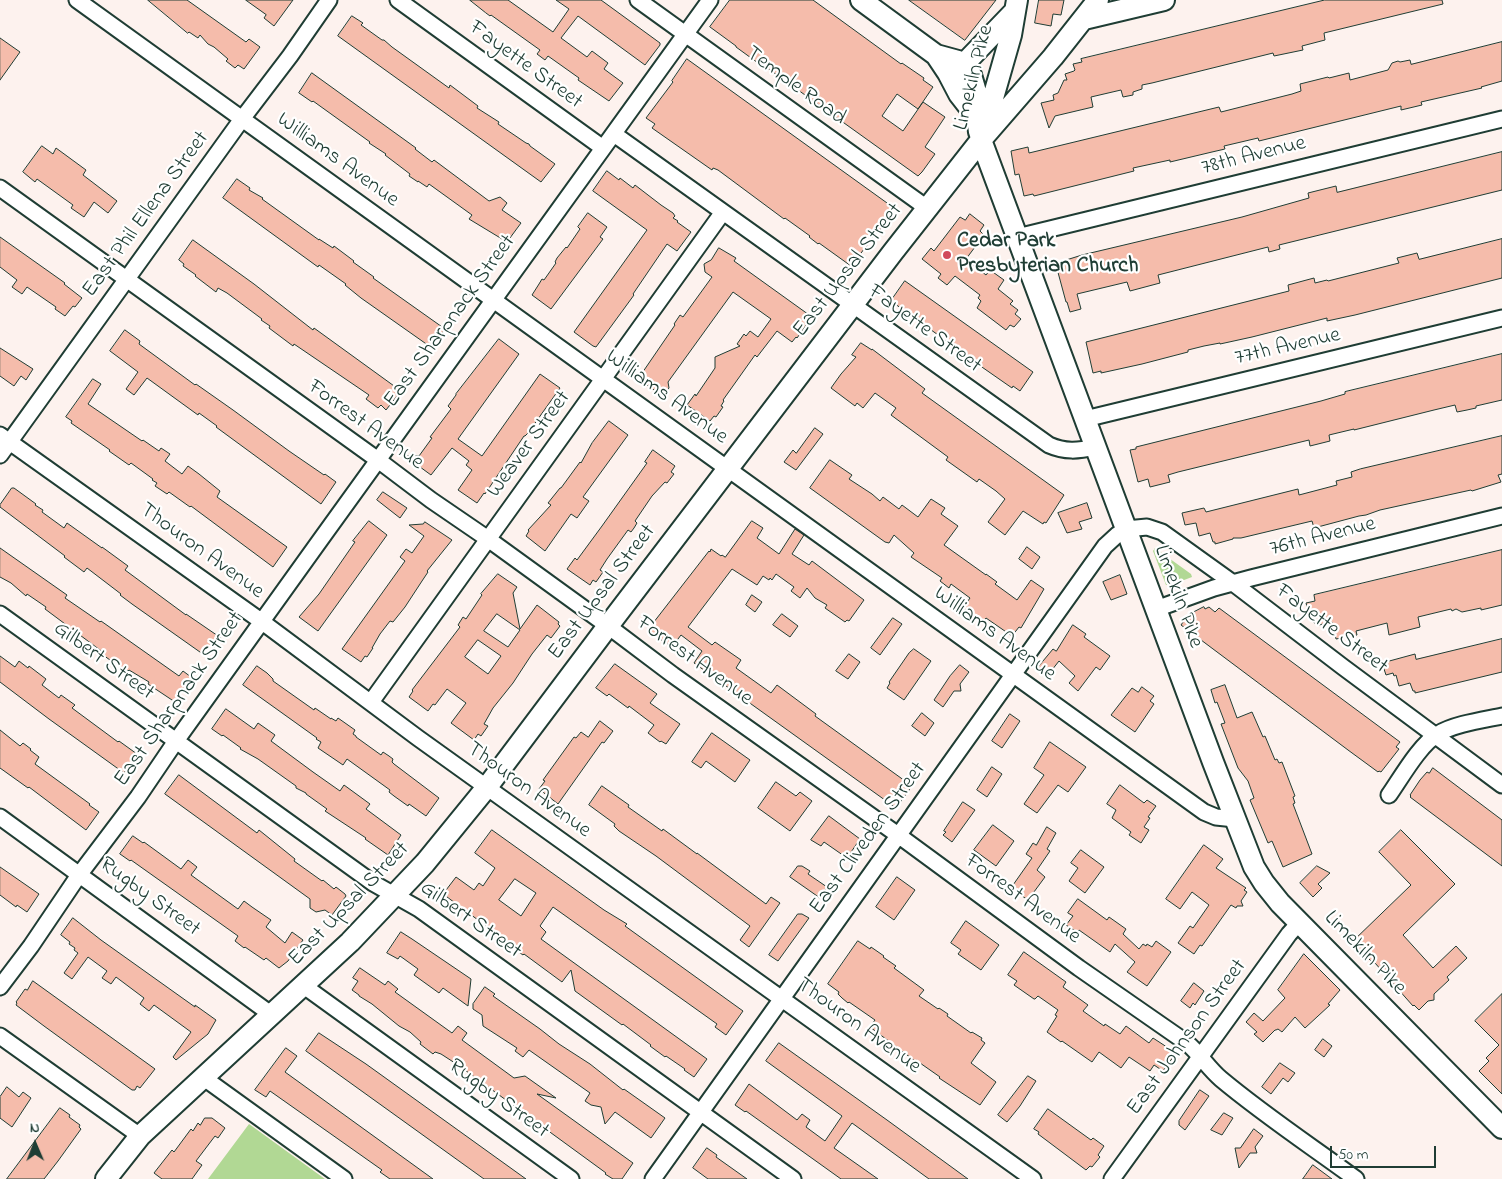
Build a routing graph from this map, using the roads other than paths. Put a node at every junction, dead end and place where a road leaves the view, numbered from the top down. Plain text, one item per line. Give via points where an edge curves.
1 (77, 0) edge
2 (329, 0) edge
3 (398, 0) edge
4 (638, 0) edge
5 (710, 0) edge
6 (861, 0) edge
7 (1098, 0) edge
8 (1164, 0) edge
9 (1016, 6) edge
10 (1084, 19) junction
11 (685, 34) junction
12 (936, 55) junction
13 (962, 66) junction
14 (977, 116) junction
15 (242, 119) junction
16 (1502, 119) edge
17 (614, 134) junction
18 (981, 140) junction
19 (604, 148) junction
20 (0, 188) edge
21 (927, 208) junction
22 (723, 212) junction
23 (1017, 237) junction
24 (126, 279) junction
25 (494, 300) junction
26 (852, 304) junction
27 (1502, 318) edge
28 (604, 379) junction
29 (1085, 418) junction
30 (5, 438) edge
31 (1096, 447) junction
32 (0, 454) edge
33 (378, 460) junction
34 (728, 468) junction
35 (1502, 516) edge
36 (1126, 530) junction
37 (488, 540) junction
38 (1233, 582) junction
39 (1156, 608) junction
40 (0, 614) edge
41 (261, 621) junction
42 (608, 626) junction
43 (1013, 674) junction
44 (371, 702) junction
45 (1502, 716) edge
46 (1436, 735) junction
47 (176, 741) junction
48 (1502, 785) edge
49 (487, 787) junction
50 (1389, 795) dead end
51 (0, 817) edge
52 (1235, 819) junction
53 (898, 835) junction
54 (79, 875) junction
55 (396, 896) junction
56 (1299, 923) junction
57 (304, 986) junction
58 (0, 987) edge
59 (782, 998) junction
60 (272, 1015) junction
61 (0, 1036) edge
62 (1201, 1056) junction
63 (204, 1078) junction
64 (700, 1112) junction
65 (1502, 1128) edge
66 (140, 1136) junction
67 (106, 1179) edge
68 (344, 1179) edge
69 (571, 1179) edge
70 (653, 1179) edge
71 (792, 1179) edge
72 (1034, 1179) edge
73 (1112, 1179) edge
74 (1356, 1179) edge

1 - 15 street, Williams Avenue
2 - 15 street, East Phil Ellena Street
3 - 19 street, Fayette Street
4 - 11 street, Temple Road
5 - 11 street, East Sharpnack Street
6 - 12 street
7 - 10 street, East Upsal Street
8 - 10 street
9 - 13 street
9 - 18 street, Limekiln Pike via 1012,35
10 - 18 street, East Upsal Street
11 - 17 street, East Sharpnack Street
11 - 21 street, Temple Road
12 - 13 street via 958,61
12 - 14 street via 959,94
13 - 14 street via 970,75 976,92
14 - 18 street
15 - 24 street, East Phil Ellena Street
15 - 25 street, Williams Avenue
16 - 23 street, 78th Avenue
17 - 19 street, East Sharpnack Street
17 - 22 street, Fayette Street
18 - 21 street, East Upsal Street
18 - 23 street, Limekiln Pike
19 - 25 street, East Sharpnack Street
20 - 24 street, Forrest Avenue
21 - 26 street, East Upsal Street
22 - 26 street, Fayette Street
22 - 28 street, Weaver Street
23 - 29 street, Limekiln Pike
24 - 30 street, East Phil Ellena Street
24 - 33 street, Forrest Avenue
25 - 28 street, Williams Avenue
25 - 33 street, East Sharpnack Street
26 - 31 street, Fayette Street via 1048,445 1067,450
26 - 34 street, East Upsal Street
27 - 29 street, 77th Avenue
28 - 34 street, Williams Avenue
28 - 37 street, Weaver Street
29 - 31 street, Limekiln Pike
30 - 32 street, East Phil Ellena Street
30 - 41 street, Thouron Avenue
31 - 36 street, Limekiln Pike
33 - 37 street, Forrest Avenue
33 - 41 street, East Sharpnack Street
34 - 42 street, East Upsal Street
34 - 43 street, Williams Avenue
35 - 38 street, 76th Avenue
36 - 38 street, Fayette Street via 1147,527 1162,532
36 - 39 street, Limekiln Pike
36 - 43 street, East Cliveden Street via 1106,546
37 - 42 street, Forrest Avenue
37 - 44 street, Weaver Street
38 - 39 street, 76th Avenue
38 - 46 street, Fayette Street
39 - 52 street, Limekiln Pike
40 - 47 street, Gilbert Street
41 - 44 street, Thouron Avenue
41 - 47 street, East Sharpnack Street
42 - 49 street, East Upsal Street
42 - 53 street, Forrest Avenue
43 - 52 street, Williams Avenue via 1204,812
43 - 53 street, East Cliveden Street
44 - 49 street, Thouron Avenue
45 - 46 street via 1451,728
46 - 48 street, Fayette Street
46 - 50 street via 1424,746
47 - 54 street, East Sharpnack Street
47 - 55 street, Gilbert Street via 373,883
49 - 55 street, East Upsal Street
49 - 59 street, Thouron Avenue
51 - 54 street, Rugby Street
52 - 56 street, Limekiln Pike via 1259,875
53 - 59 street, East Cliveden Street
53 - 62 street, Forrest Avenue
54 - 58 street, East Sharpnack Street
54 - 60 street, Rugby Street
55 - 57 street, East Upsal Street
55 - 64 street, Gilbert Street via 419,909
56 - 62 street, East Johnson Street
56 - 65 street, Limekiln Pike
57 - 60 street, East Upsal Street
57 - 69 street, Rugby Street
59 - 64 street, East Cliveden Street
59 - 72 street, Thouron Avenue
60 - 63 street, East Upsal Street
61 - 66 street
62 - 73 street, East Johnson Street
62 - 74 street, Forrest Avenue via 1243,1097
63 - 66 street, East Upsal Street
63 - 68 street
64 - 70 street, East Cliveden Street
64 - 71 street, Gilbert Street
66 - 67 street, East Upsal Street

